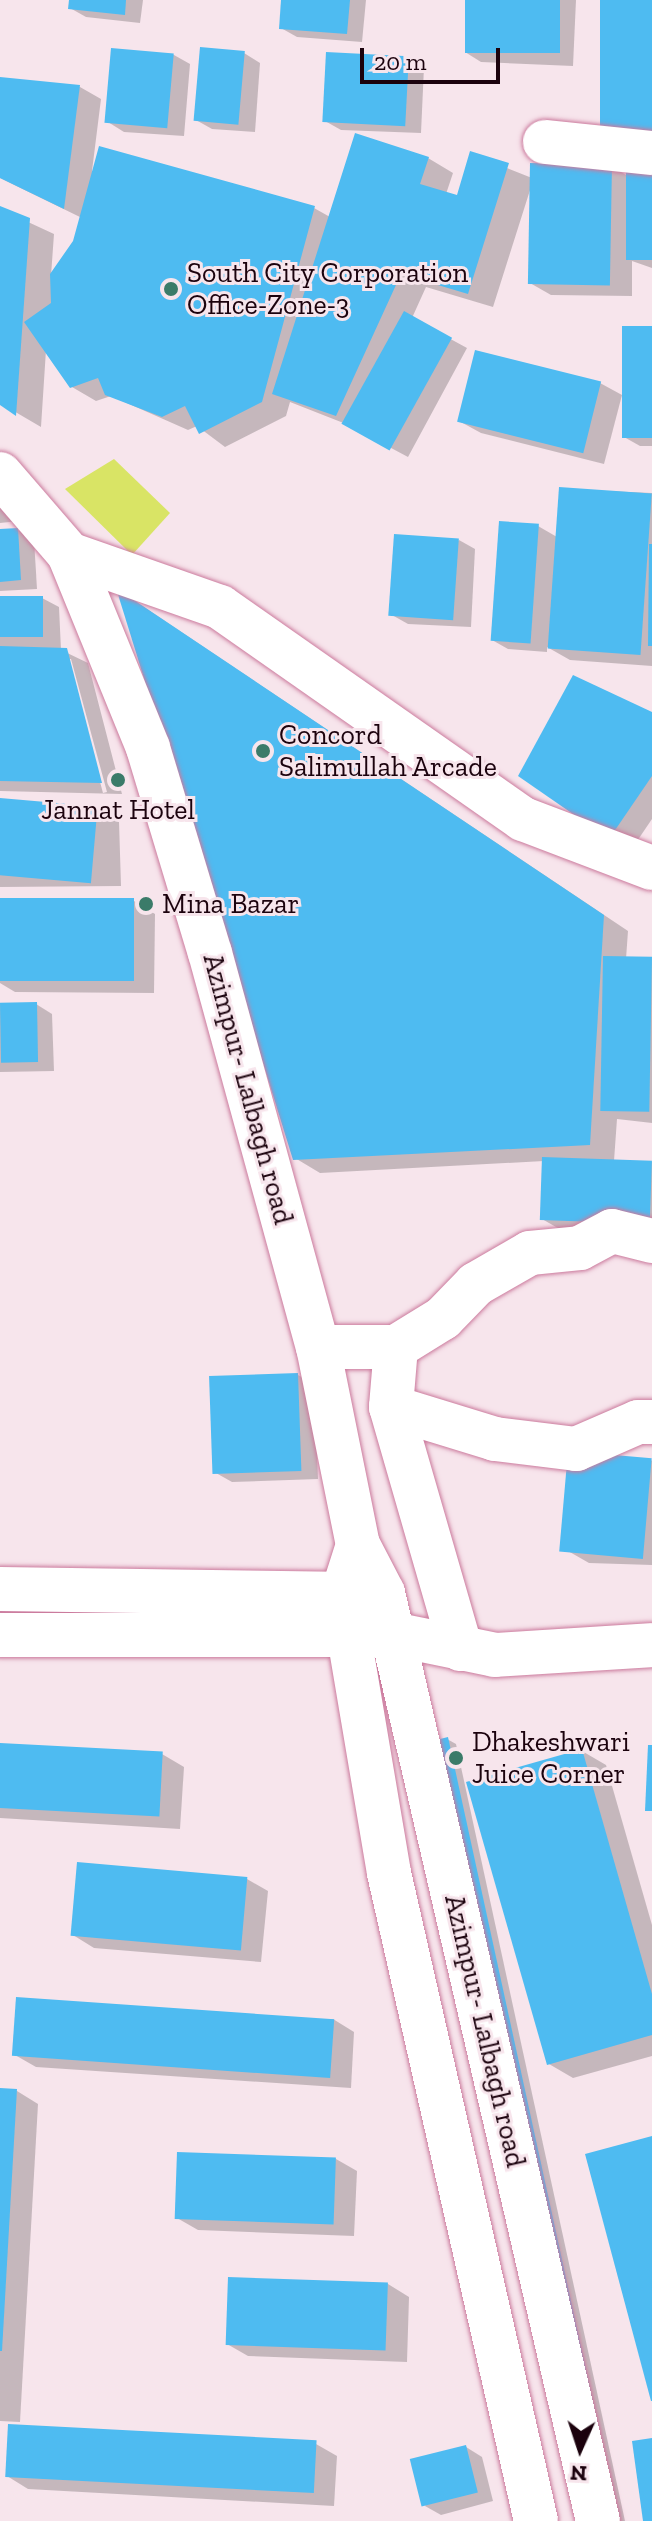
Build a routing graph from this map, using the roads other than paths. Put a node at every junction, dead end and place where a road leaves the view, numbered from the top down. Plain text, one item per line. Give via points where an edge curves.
1 (545, 142) dead end
2 (652, 153) edge
3 (0, 474) edge
4 (69, 554) junction
5 (652, 868) edge
6 (652, 1241) edge
7 (318, 1347) junction
8 (396, 1347) junction
9 (391, 1407) junction
10 (647, 1420) edge
11 (0, 1589) edge
12 (366, 1615) junction
13 (0, 1635) edge
14 (652, 1645) edge
15 (461, 1649) junction
16 (536, 2521) edge
17 (598, 2521) edge

1 - 2 main road
3 - 4 main road
4 - 5 main road via 220,607 523,819
4 - 7 main road, Azimpur- Lalbagh road via 148,748
6 - 8 main road via 612,1231 580,1248 530,1253 476,1284 443,1318
7 - 8 main road
7 - 12 main road, Azimpur- Lalbagh road via 358,1545
8 - 9 main road
9 - 10 main road via 495,1439 576,1449
9 - 15 main road
11 - 12 main road
12 - 13 main road
12 - 15 main road
12 - 16 main road via 389,1873
12 - 17 main road, Azimpur- Lalbagh road
14 - 15 main road via 495,1655

